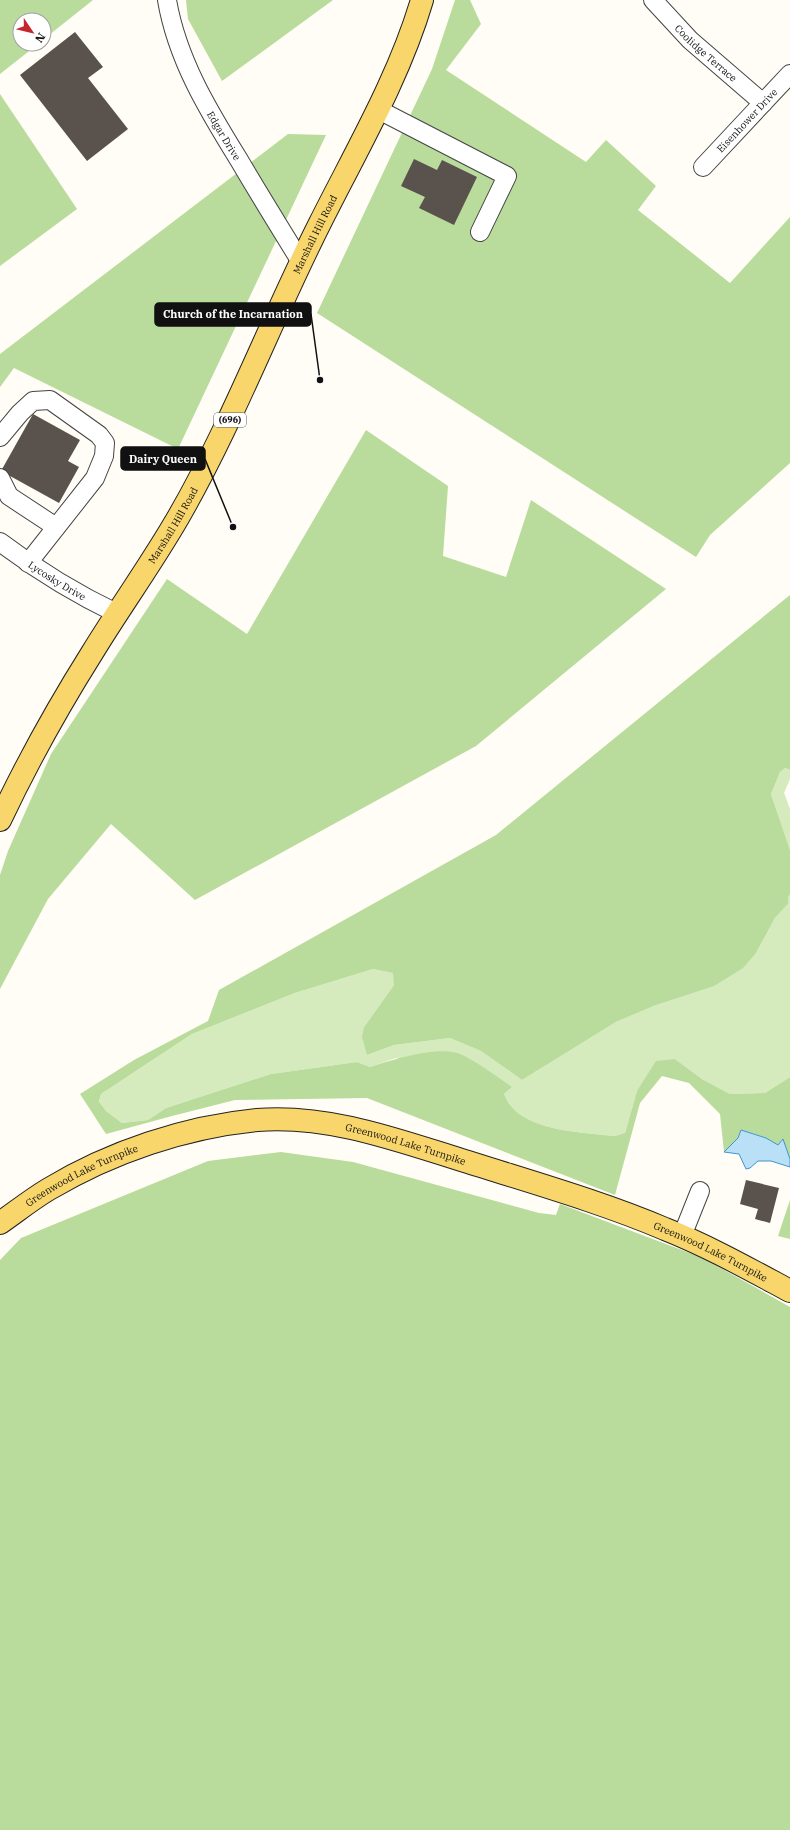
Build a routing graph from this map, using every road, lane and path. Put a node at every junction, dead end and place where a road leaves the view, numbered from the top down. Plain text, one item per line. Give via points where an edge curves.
1 (167, 0) edge
2 (422, 0) edge
3 (653, 0) edge
4 (790, 74) edge
5 (763, 103) junction
6 (377, 109) junction
7 (703, 167) dead end
8 (480, 232) dead end
9 (301, 262) junction
10 (0, 438) edge
11 (0, 478) edge
12 (56, 527) junction
13 (0, 542) edge
14 (28, 562) junction
15 (118, 614) junction
16 (0, 820) edge
17 (700, 1191) dead end
18 (7, 1218) edge
19 (0, 1228) edge
20 (682, 1236) junction
21 (790, 1291) edge

1 - 9 street, Edgar Drive via 177,39 205,105
2 - 6 main road, Marshall Hill Road / (696) via 405,49
3 - 5 street, Coolidge Terrace via 690,40
4 - 5 street, Eisenhower Drive
5 - 7 street, Eisenhower Drive
6 - 8 street via 507,176
6 - 9 main road, Marshall Hill Road / (696)
9 - 15 main road, Marshall Hill Road / (696) via 210,462
10 - 12 street via 32,402 50,400 99,435 105,443 104,456 95,478
11 - 12 street via 9,496
12 - 14 street
13 - 14 street, Lycosky Drive
14 - 15 street, Lycosky Drive via 84,598
15 - 16 main road, Marshall Hill Road / (696) via 92,652 52,721
17 - 20 street
18 - 19 main road, Greenwood Lake Turnpike
18 - 20 main road, Greenwood Lake Turnpike via 46,1190 115,1156 200,1129 235,1123 282,1120 360,1130 396,1140 573,1195
20 - 21 main road, Greenwood Lake Turnpike

